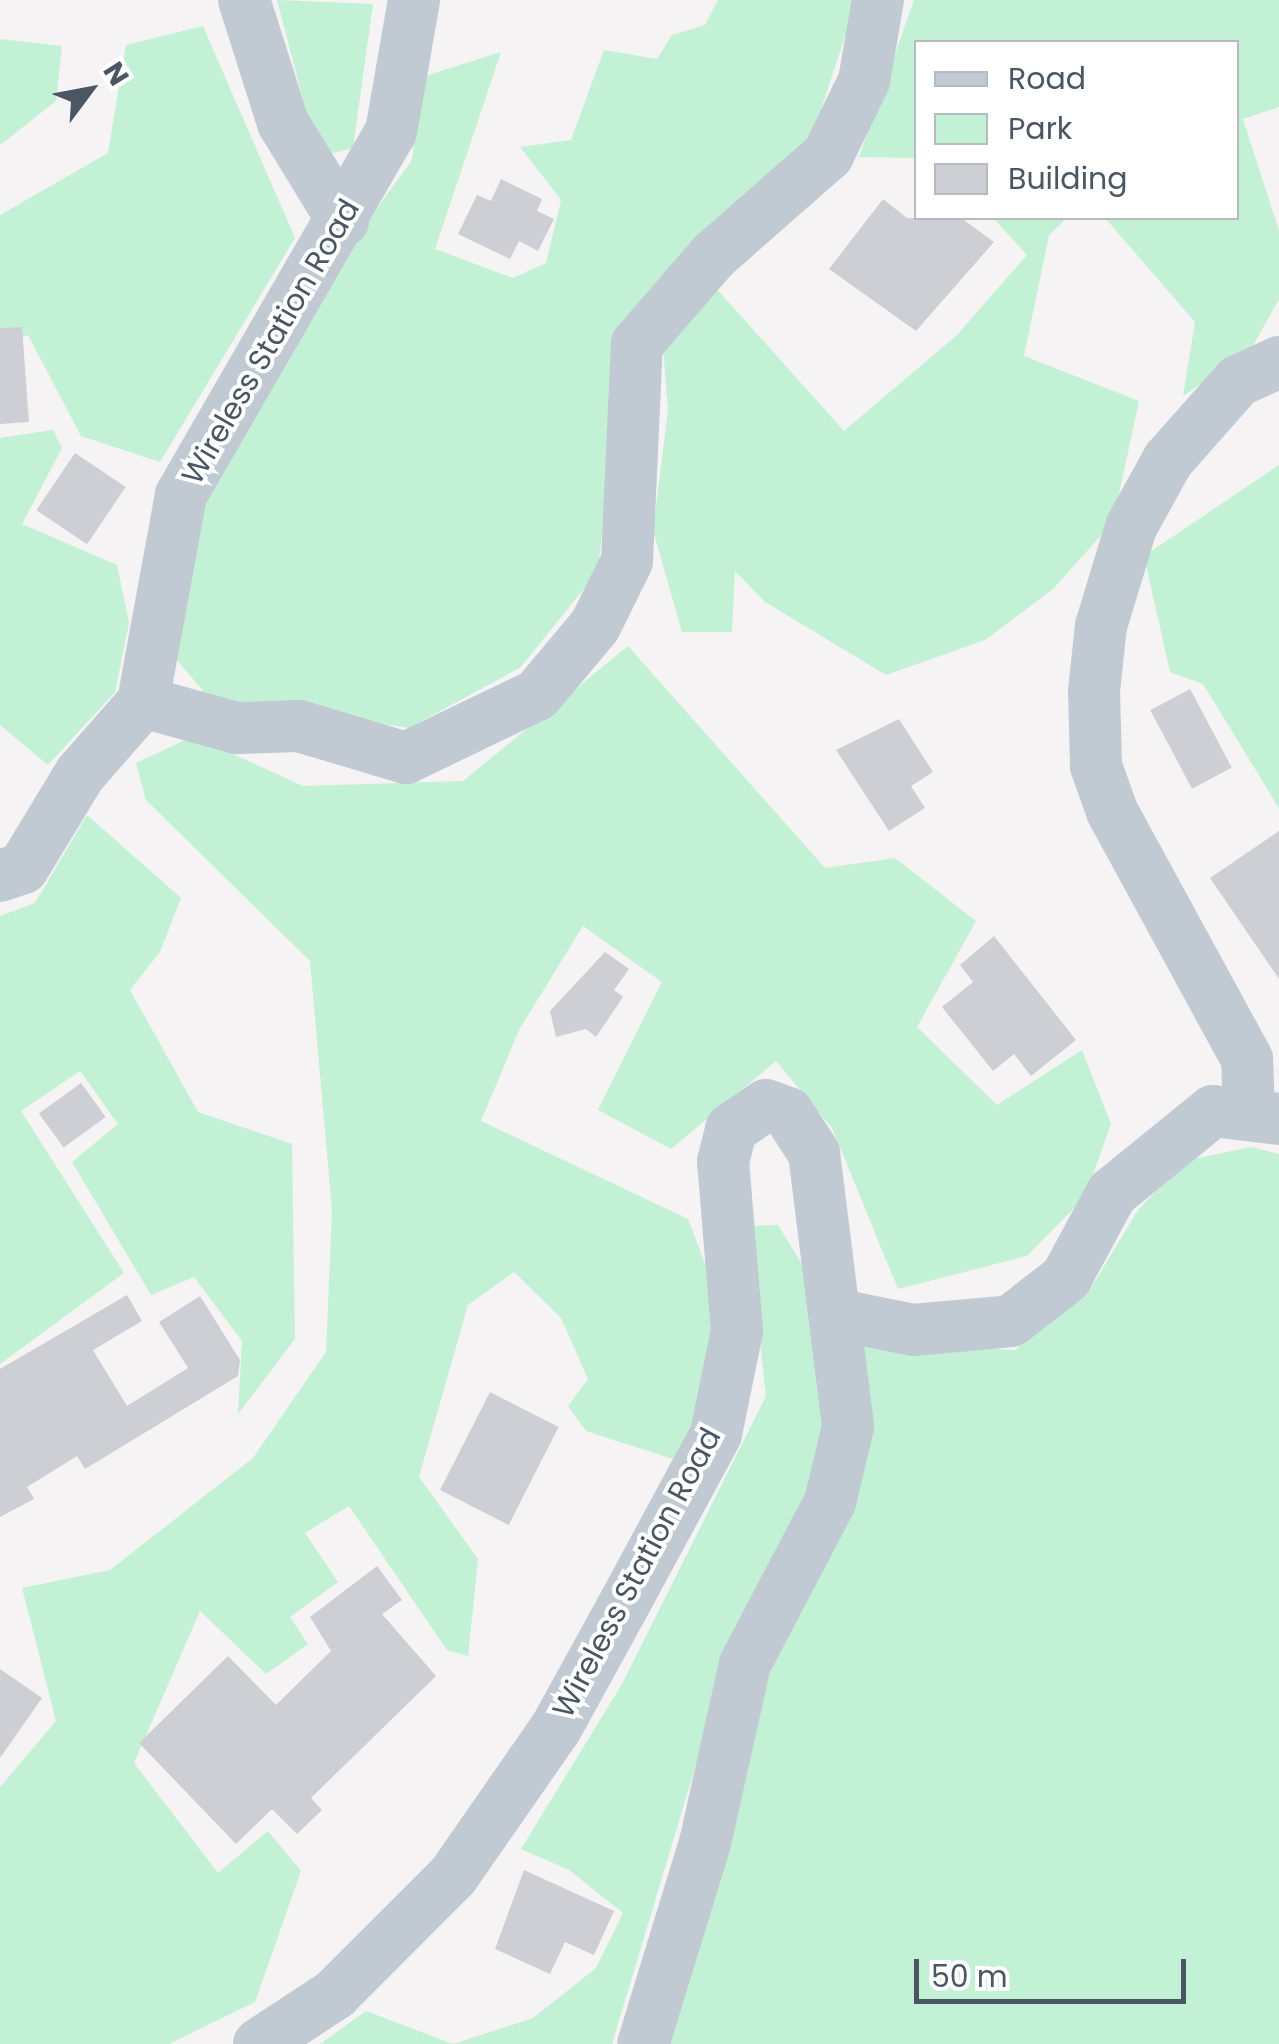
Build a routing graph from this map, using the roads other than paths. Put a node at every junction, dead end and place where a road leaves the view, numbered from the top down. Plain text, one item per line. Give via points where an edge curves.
1 (244, 0) edge
2 (414, 0) edge
3 (878, 0) edge
4 (343, 221) junction
5 (1279, 362) edge
6 (144, 702) junction
7 (0, 876) edge
8 (1264, 1115) edge
9 (839, 1315) junction
10 (259, 2044) edge
11 (643, 2044) edge

1 - 4 street via 282,123
2 - 4 street, Wireless Station Road via 391,132
3 - 6 street via 864,81 828,155 713,256 637,344 628,561 595,626 537,695 406,758 299,726 236,728
4 - 6 street, Wireless Station Road via 182,495
5 - 8 street via 1238,381 1168,460 1131,527 1101,626 1094,691 1096,766 1112,811 1247,1059
6 - 7 street via 80,774 23,868
8 - 9 street via 1213,1111 1112,1193 1066,1278 1011,1322 914,1330
9 - 10 street, Wireless Station Road via 826,1206 804,1129 766,1104 746,1112 723,1162 736,1331 716,1434 556,1728 453,1876 335,1994
9 - 11 street, Wireless Station Road via 848,1427 830,1502 745,1664 705,1843

